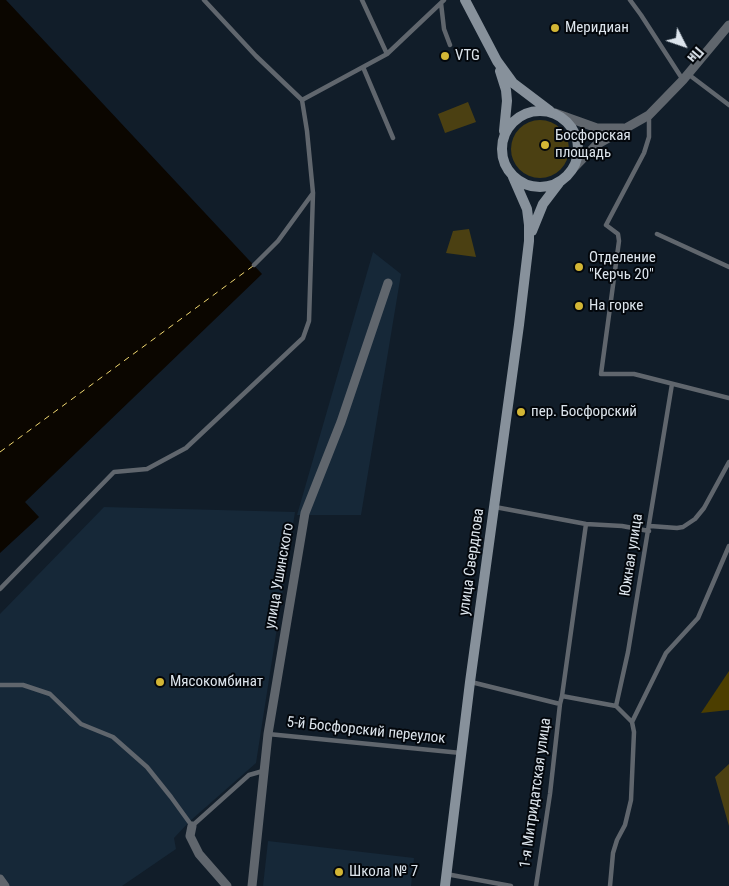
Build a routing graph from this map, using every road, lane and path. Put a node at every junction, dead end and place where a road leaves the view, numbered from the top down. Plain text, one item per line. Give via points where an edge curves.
1 (204, 0) edge
2 (362, 0) edge
3 (465, 0) edge
4 (630, 0) edge
5 (443, 2) edge
6 (729, 25) edge
7 (450, 45) dead end
8 (387, 54) junction
9 (497, 61) junction
10 (363, 67) junction
11 (685, 77) junction
12 (302, 100) junction
13 (729, 105) edge
14 (553, 113) junction
15 (649, 115) junction
16 (626, 128) junction
17 (393, 138) dead end
18 (503, 139) junction
19 (570, 172) junction
20 (513, 177) junction
21 (561, 181) junction
22 (313, 193) junction
23 (656, 234) dead end
24 (529, 241) junction
25 (254, 265) dead end
26 (729, 266) edge
27 (388, 283) dead end
28 (672, 384) junction
29 (729, 398) edge
30 (729, 462) edge
31 (495, 507) junction
32 (586, 524) junction
33 (649, 528) junction
34 (729, 546) edge
35 (0, 589) edge
36 (470, 682) junction
37 (0, 685) edge
38 (562, 696) junction
39 (560, 704) junction
40 (616, 706) junction
41 (632, 722) junction
42 (268, 734) junction
43 (462, 753) junction
44 (263, 771) junction
45 (192, 826) junction
46 (446, 874) junction
47 (0, 879) edge
48 (5, 886) edge
49 (227, 886) edge
50 (252, 886) edge
51 (445, 886) edge
52 (511, 886) edge
53 (536, 886) edge
54 (610, 886) edge

1 - 12 lane
2 - 8 lane
3 - 9 main road
4 - 11 lane
5 - 7 lane via 444,29
5 - 8 lane
6 - 11 street
8 - 10 lane
9 - 14 main road via 513,83
9 - 18 main road via 507,101
10 - 12 lane
10 - 17 lane
11 - 13 lane
11 - 15 street
12 - 22 lane
14 - 16 street via 597,128
14 - 18 main road via 538,110 526,113 508,127
14 - 19 main road via 571,126 576,137 577,156
15 - 16 street
15 - 28 lane via 649,137 644,153 606,225 618,234 619,242 600,374 634,374
16 - 19 street via 596,145
18 - 20 main road via 505,166
19 - 21 main road
20 - 21 main road via 536,187
20 - 24 main road via 527,209
21 - 24 main road via 538,215
22 - 25 lane via 278,240
22 - 35 lane via 309,321 303,338 186,448 147,469 114,472
23 - 26 lane
24 - 31 main road, улица Свердлова
27 - 42 street, улица Ушинского via 341,422 305,513
28 - 29 lane
28 - 33 lane, Южная улица
30 - 33 lane via 695,520 683,527
31 - 32 lane
31 - 36 main road, улица Свердлова
32 - 33 lane
32 - 38 lane
33 - 40 lane, Южная улица
34 - 41 lane via 698,618 666,653
36 - 39 lane
36 - 43 main road, улица Свердлова
37 - 45 lane via 23,685 50,694 81,724 113,737 147,768
38 - 39 lane, 1-я Митридатская улица
38 - 40 lane
39 - 53 lane, 1-я Митридатская улица
40 - 41 lane
41 - 54 lane via 631,800 613,853
42 - 43 lane, 5-й Босфорский переулок
42 - 44 street, улица Ушинского
43 - 46 main road, улица Свердлова
44 - 45 lane via 249,774
44 - 50 street, улица Ушинского
45 - 49 street via 190,836 199,854
46 - 51 main road, улица Свердлова
46 - 52 lane
47 - 48 street

